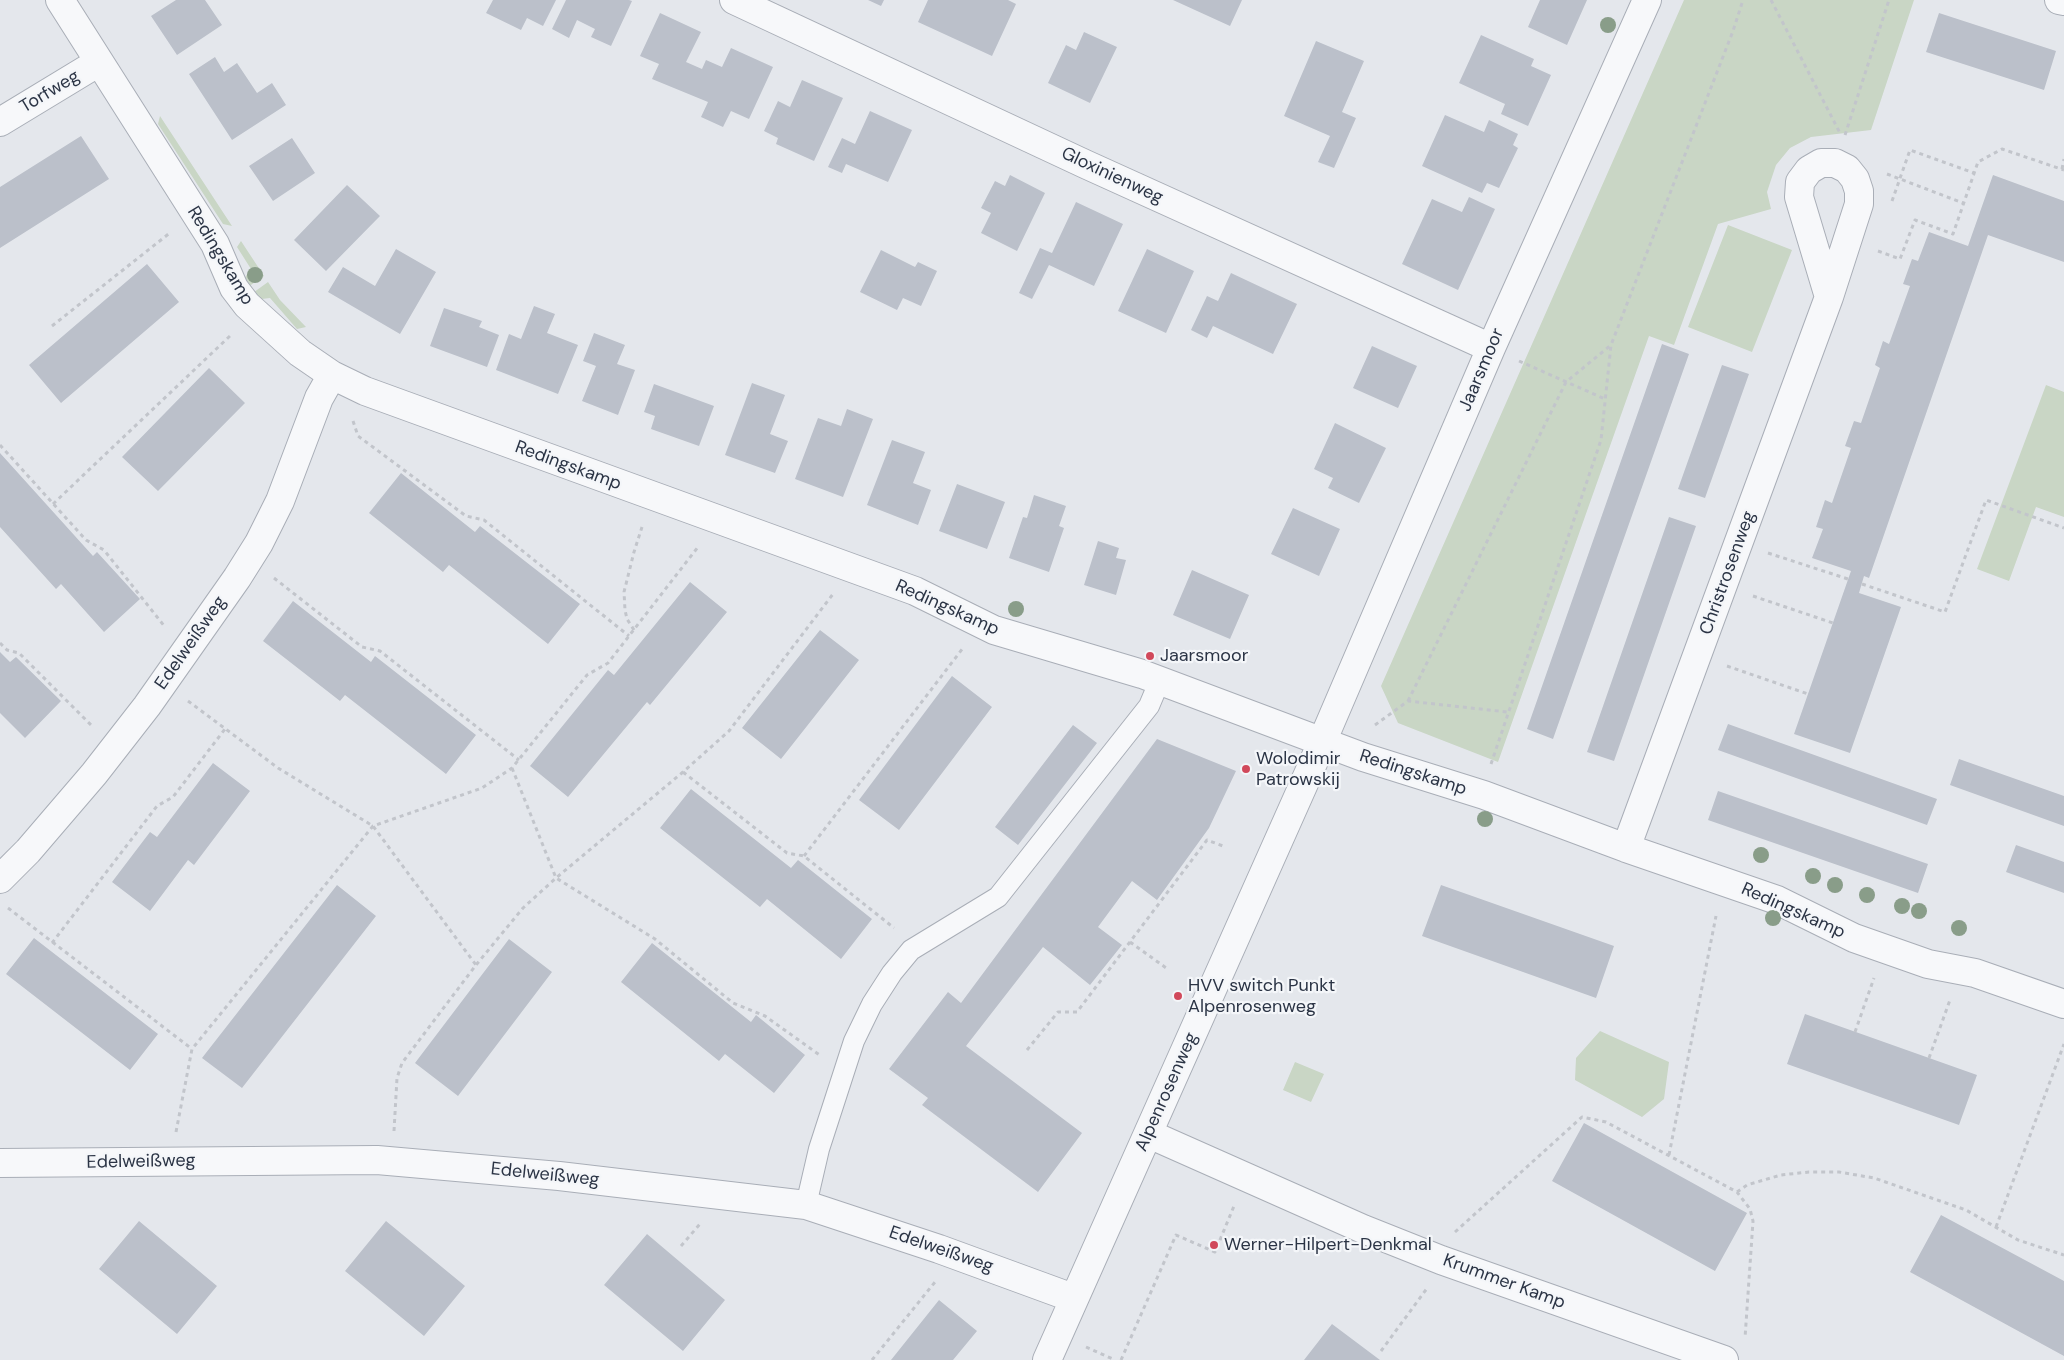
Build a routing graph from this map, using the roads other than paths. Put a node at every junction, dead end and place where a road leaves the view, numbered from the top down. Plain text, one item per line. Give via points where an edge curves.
1 (60, 0) edge
2 (734, 0) edge
3 (1647, 0) edge
4 (2059, 0) edge
5 (2064, 2) edge
6 (99, 62) junction
7 (0, 122) edge
8 (1829, 297) dead end
9 (1503, 354) junction
10 (332, 375) junction
11 (1160, 680) junction
12 (1322, 742) junction
13 (1626, 848) junction
14 (0, 879) edge
15 (2064, 1004) edge
16 (1149, 1134) junction
17 (0, 1163) edge
18 (806, 1205) junction
19 (1073, 1298) junction
20 (1047, 1360) edge
21 (1724, 1360) edge

1 - 6 street, Redingskamp
2 - 9 street, Gloxinienweg
3 - 9 street, Jaarsmoor
4 - 5 street
6 - 7 street, Torfweg
6 - 10 street, Redingskamp via 214,244 234,288 247,305 300,354
8 - 13 street, Christrosenweg
9 - 12 street, Jaarsmoor
10 - 11 street, Redingskamp via 365,391 915,590 994,630
10 - 14 street, Edelweißweg via 319,398 280,501 237,578 94,774
11 - 12 street, Redingskamp
11 - 18 lane via 1149,706 998,897 912,950 892,972 854,1041 819,1149
12 - 13 street, Redingskamp
12 - 16 street, Alpenrosenweg
13 - 15 street, Redingskamp via 1777,900 1854,938 1928,964 1976,973
16 - 19 street, Alpenrosenweg
16 - 21 street, Krummer Kamp via 1424,1253
17 - 18 street, Edelweißweg via 377,1160 559,1176
18 - 19 street, Edelweißweg
19 - 20 street, Alpenrosenweg

